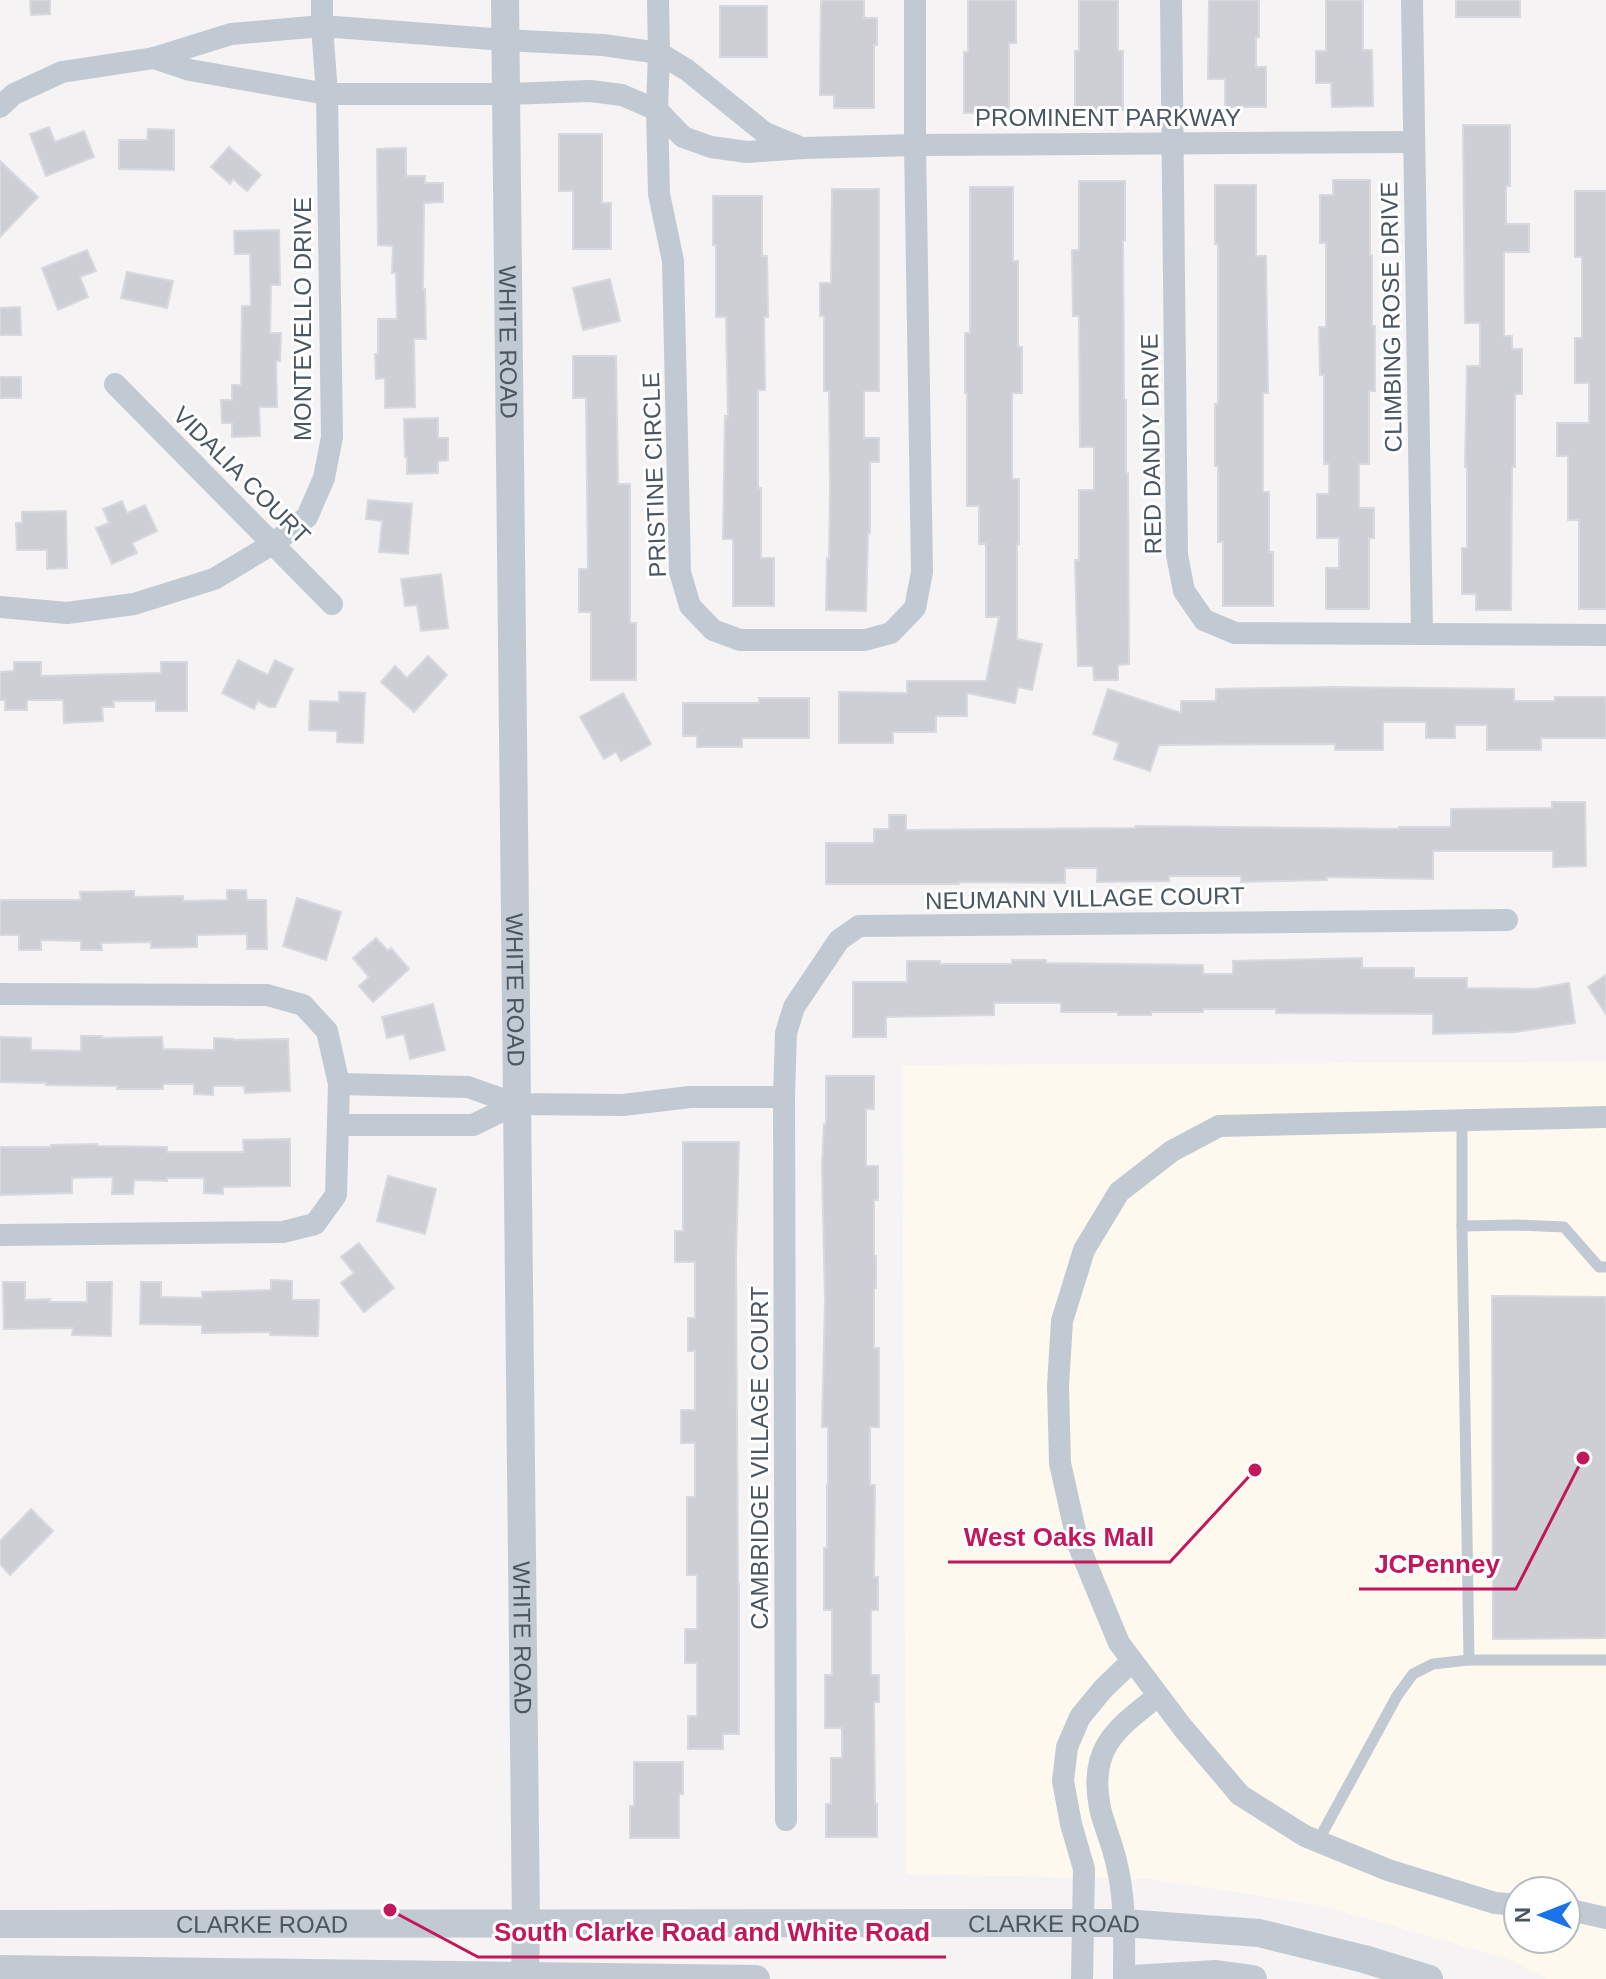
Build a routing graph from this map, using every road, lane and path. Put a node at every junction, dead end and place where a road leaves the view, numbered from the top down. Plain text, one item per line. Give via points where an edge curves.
1 (322, 0) edge
2 (505, 0) edge
3 (658, 0) edge
4 (915, 0) edge
5 (1171, 0) edge
6 (1412, 0) edge
7 (322, 26) junction
8 (505, 40) junction
9 (659, 53) junction
10 (154, 58) junction
11 (327, 94) junction
12 (505, 94) junction
13 (0, 107) edge
14 (657, 110) junction
15 (1172, 142) junction
16 (1414, 142) junction
17 (915, 145) junction
18 (803, 148) junction
19 (115, 384) dead end
20 (274, 543) junction
21 (332, 604) dead end
22 (0, 607) edge
23 (1422, 633) junction
24 (1606, 635) edge
25 (1507, 920) dead end
26 (0, 994) edge
27 (339, 1084) junction
28 (784, 1097) junction
29 (516, 1104) junction
30 (1606, 1117) edge
31 (1462, 1120) junction
32 (339, 1125) junction
33 (1462, 1226) junction
34 (0, 1235) edge
35 (1606, 1267) edge
36 (1469, 1660) junction
37 (1606, 1660) edge
38 (1132, 1661) junction
39 (1158, 1696) junction
40 (786, 1820) dead end
41 (1318, 1841) junction
42 (1502, 1904) edge
43 (1582, 1913) edge
44 (1606, 1918) edge
45 (1124, 1923) junction
46 (0, 1924) edge
47 (1083, 1924) junction
48 (526, 1925) junction
49 (0, 1969) edge
50 (525, 1977) edge
51 (756, 1979) edge
52 (1082, 1979) edge
53 (1124, 1979) edge
54 (1132, 1979) edge
55 (1253, 1979) edge
56 (1429, 1979) edge

1 - 7 street, MONTEVELLO DRIVE
2 - 8 street, WHITE ROAD
3 - 9 street
4 - 17 street, PRISTINE CIRCLE
5 - 15 street, RED DANDY DRIVE
6 - 16 street, CLIMBING ROSE DRIVE
7 - 8 street, PROMINENT PARKWAY
7 - 10 street, PROMINENT PARKWAY via 231,34
7 - 11 street, MONTEVELLO DRIVE
8 - 9 street, PROMINENT PARKWAY
8 - 12 street, WHITE ROAD
9 - 14 street
9 - 18 street, PROMINENT PARKWAY via 765,133
10 - 11 street, PROMINENT PARKWAY via 190,70
10 - 13 street, PROMINENT PARKWAY via 62,72 14,94
11 - 12 street, PROMINENT PARKWAY
11 - 20 street, MONTEVELLO DRIVE via 332,437 324,478 307,517
12 - 14 street, PROMINENT PARKWAY via 590,91 622,95
12 - 29 street, WHITE ROAD
14 - 17 street, PRISTINE CIRCLE via 659,194 673,261 680,572 690,606 713,630 740,640 865,640 891,633 915,608 922,572
14 - 18 street, PROMINENT PARKWAY via 683,137 711,147 747,152
15 - 16 street, PROMINENT PARKWAY
15 - 17 street, PROMINENT PARKWAY
15 - 23 street, RED DANDY DRIVE via 1177,555 1184,591 1204,620 1235,633
16 - 23 street, CLIMBING ROSE DRIVE
17 - 18 street, PROMINENT PARKWAY
19 - 20 street, VIDALIA COURT
20 - 21 street, VIDALIA COURT
20 - 22 street, MONTEVELLO DRIVE via 214,579 134,604 67,613
23 - 24 street, RED DANDY DRIVE
25 - 28 street, NEUMANN VILLAGE COURT via 859,926 839,940 794,1007 786,1033
26 - 27 street via 267,995 303,1005 327,1031
27 - 29 street via 468,1087
27 - 32 street
28 - 29 street
28 - 40 street, CAMBRIDGE VILLAGE COURT
29 - 32 street via 473,1125
29 - 48 street, WHITE ROAD
30 - 31 street
31 - 33 lane
31 - 38 street via 1219,1126 1172,1151 1119,1192 1084,1250 1062,1321 1060,1463 1078,1544 1119,1643
32 - 34 street via 336,1195 315,1224 283,1232
33 - 35 lane via 1564,1227 1599,1267
33 - 36 lane
36 - 37 lane
36 - 41 lane via 1433,1664 1413,1674
38 - 39 street
38 - 47 street via 1080,1717 1067,1747 1063,1781 1084,1869
39 - 41 street via 1240,1795
39 - 45 street via 1124,1723 1104,1748 1096,1773
41 - 42 street via 1388,1870
43 - 44 street
45 - 47 street, CLARKE ROAD
45 - 53 street
45 - 56 street, CLARKE ROAD via 1259,1933
46 - 48 street, CLARKE ROAD
47 - 48 street, CLARKE ROAD
47 - 52 street
48 - 50 street, WHITE ROAD
49 - 50 street, CLARKE ROAD
50 - 51 street, CLARKE ROAD
54 - 55 street via 1216,1974

